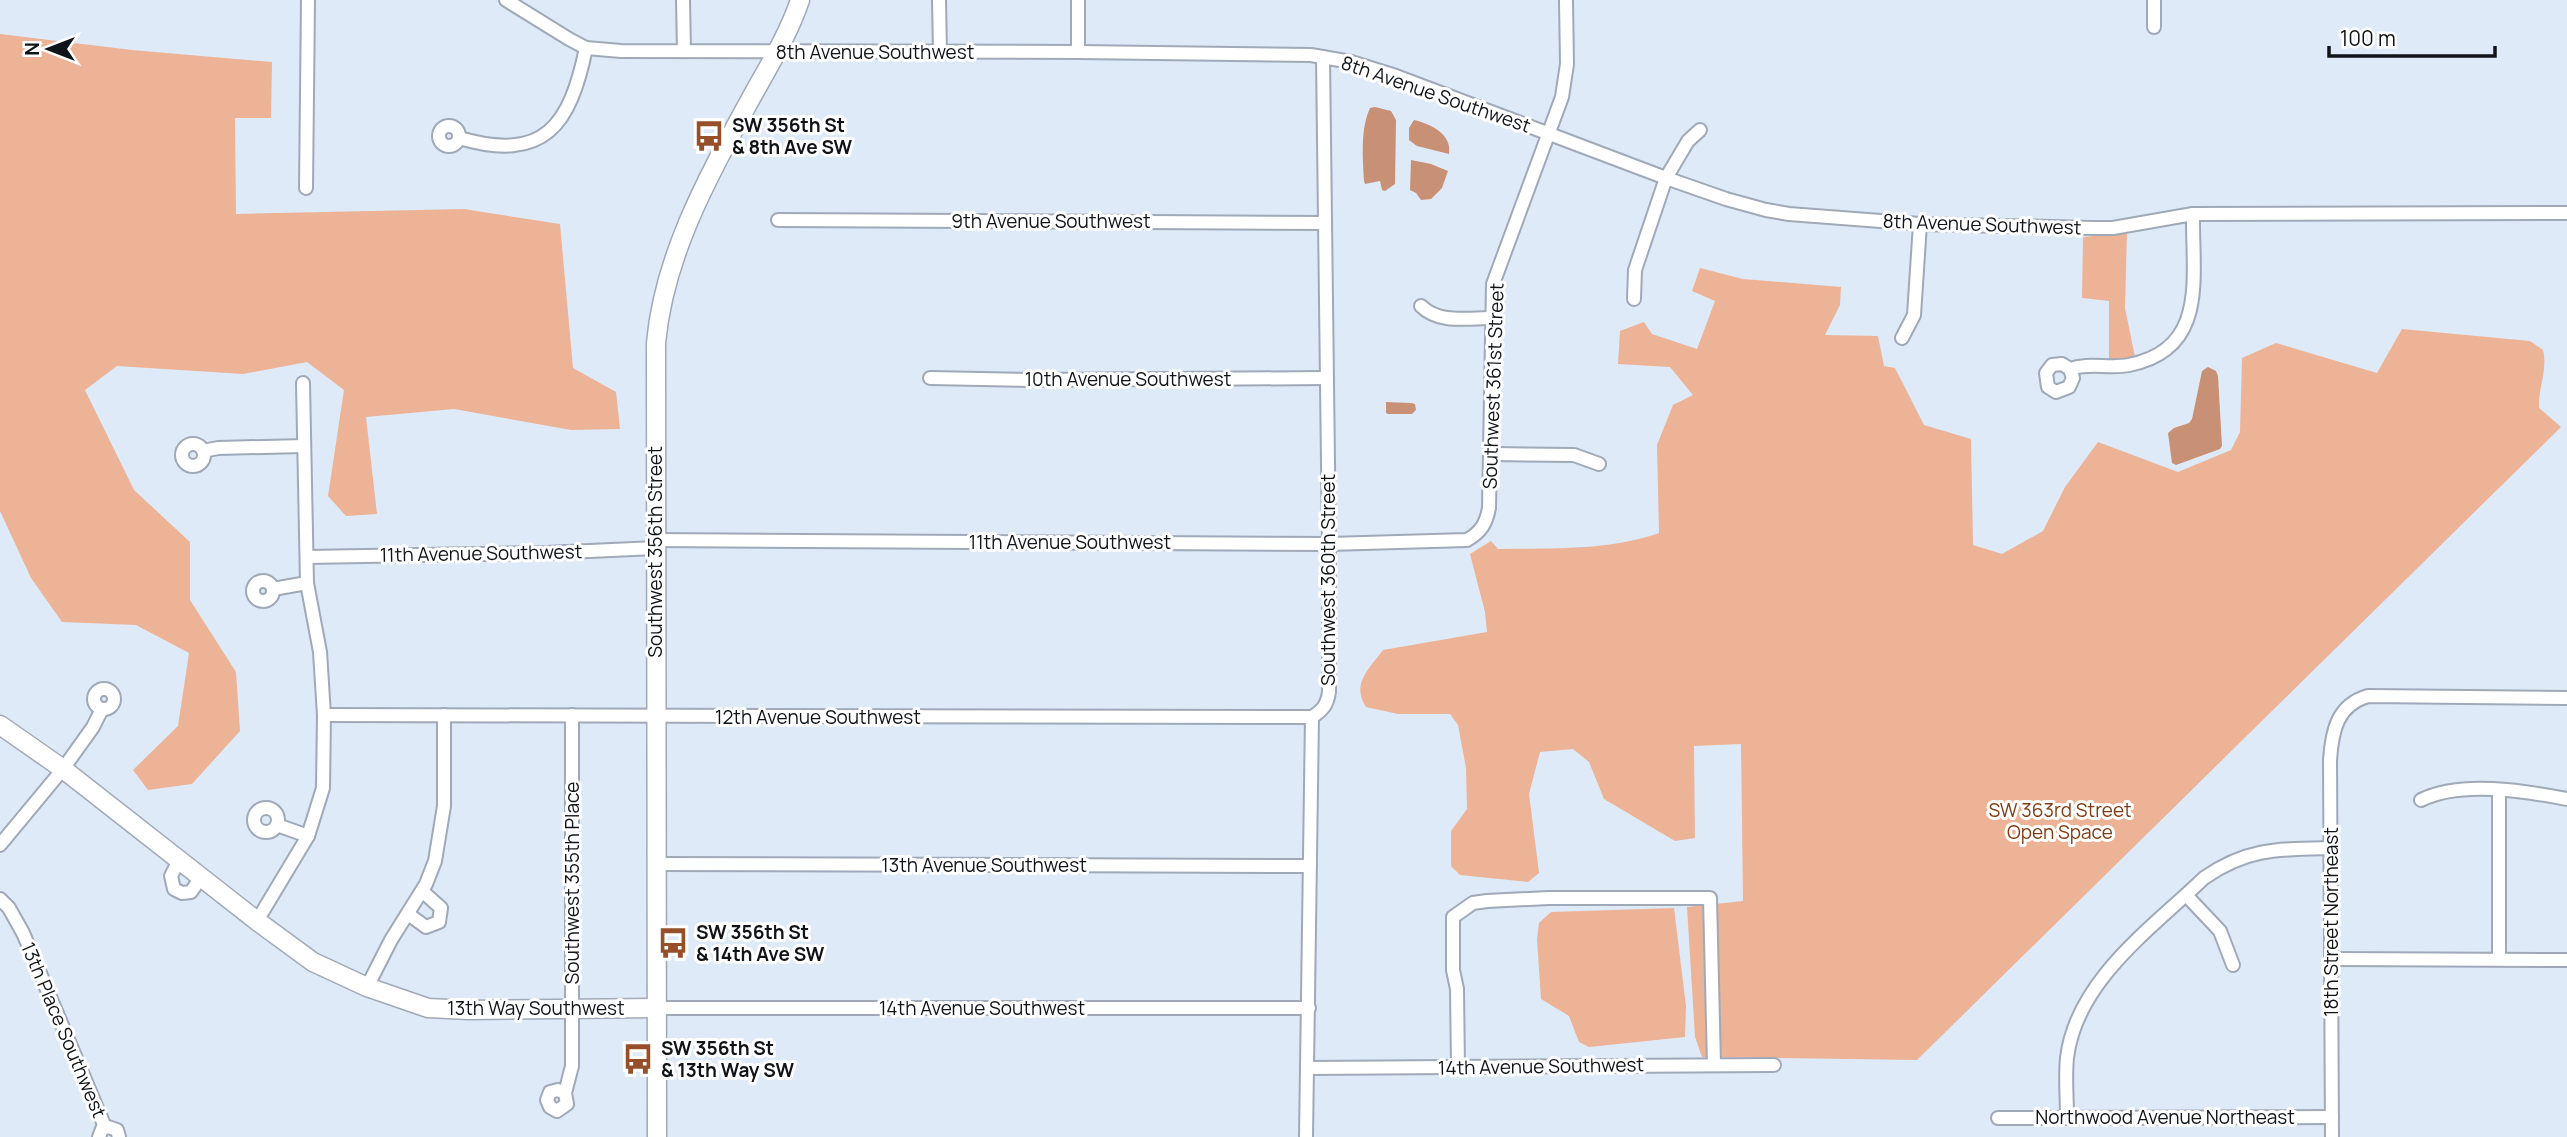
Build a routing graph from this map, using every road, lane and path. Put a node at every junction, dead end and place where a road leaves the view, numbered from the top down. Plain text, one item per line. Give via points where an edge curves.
1 (308, 0) edge
2 (506, 0) edge
3 (682, 0) edge
4 (800, 0) edge
5 (939, 0) edge
6 (1078, 0) edge
7 (1566, 0) edge
8 (2154, 0) edge
9 (2154, 27) dead end
10 (586, 48) junction
11 (684, 51) junction
12 (777, 52) junction
13 (1078, 52) junction
14 (940, 53) junction
15 (1323, 57) junction
16 (1700, 130) dead end
17 (1550, 134) junction
18 (459, 138) dead end
19 (1666, 178) junction
20 (306, 188) dead end
21 (2567, 213) edge
22 (2193, 214) junction
23 (778, 220) dead end
24 (1325, 223) junction
25 (1920, 224) junction
26 (1634, 299) dead end
27 (1421, 306) dead end
28 (1492, 318) junction
29 (1902, 338) dead end
30 (2070, 369) dead end
31 (930, 378) dead end
32 (1326, 378) junction
33 (303, 383) dead end
34 (304, 446) junction
35 (202, 451) dead end
36 (1492, 454) junction
37 (1599, 464) dead end
38 (1481, 530) joint
39 (655, 544) junction
40 (1329, 544) junction
41 (307, 557) junction
42 (307, 583) junction
43 (273, 589) dead end
44 (2567, 698) edge
45 (102, 709) dead end
46 (324, 715) junction
47 (444, 715) junction
48 (572, 715) junction
49 (655, 717) junction
50 (1312, 717) junction
51 (0, 725) edge
52 (63, 769) junction
53 (2498, 791) junction
54 (2567, 799) edge
55 (2421, 800) dead end
56 (277, 825) dead end
57 (308, 836) junction
58 (0, 845) edge
59 (2330, 848) junction
60 (179, 860) junction
61 (657, 864) junction
62 (1310, 866) junction
63 (201, 877) junction
64 (422, 891) junction
65 (2186, 895) junction
66 (0, 899) edge
67 (408, 915) junction
68 (257, 921) junction
69 (2499, 958) junction
70 (2332, 959) junction
71 (2567, 960) edge
72 (2233, 965) dead end
73 (367, 987) junction
74 (656, 1008) junction
75 (1308, 1008) junction
76 (572, 1009) junction
77 (1714, 1064) junction
78 (1774, 1065) dead end
79 (1458, 1067) junction
80 (1308, 1068) junction
81 (565, 1093) dead end
82 (2067, 1117) junction
83 (2332, 1117) junction
84 (1998, 1118) dead end
85 (102, 1132) edge
86 (119, 1137) edge
87 (657, 1137) edge
88 (1306, 1137) edge
89 (2332, 1137) edge

1 - 20 street
2 - 10 street, 8th Avenue Southwest
3 - 11 street
4 - 12 main road, Southwest 356th Street
5 - 14 street
6 - 13 street
7 - 17 street, Southwest 361st Street via 1565,82
8 - 9 street
10 - 11 street, 8th Avenue Southwest
10 - 18 street via 575,94 548,134 513,144
11 - 12 street, 8th Avenue Southwest
12 - 14 street, 8th Avenue Southwest
12 - 39 main road, Southwest 356th Street via 696,205 664,287 656,343
13 - 14 street, 8th Avenue Southwest
13 - 15 street, 8th Avenue Southwest
15 - 17 street, 8th Avenue Southwest via 1396,76
15 - 24 street, Southwest 360th Street
16 - 19 street
17 - 19 street, 8th Avenue Southwest
17 - 28 street, Southwest 361st Street via 1497,269
19 - 25 street, 8th Avenue Southwest via 1788,214
19 - 26 street via 1635,270
21 - 22 street, 8th Avenue Southwest
22 - 25 street, 8th Avenue Southwest via 2113,228
22 - 30 street via 2192,300 2178,339 2140,362
23 - 24 street, 9th Avenue Southwest
24 - 32 street, Southwest 360th Street
25 - 29 street via 1914,314
27 - 28 street via 1440,317
28 - 36 street, Southwest 361st Street
31 - 32 street, 10th Avenue Southwest
32 - 40 street, Southwest 360th Street
33 - 34 street
34 - 35 street
34 - 41 street
36 - 37 street via 1574,455
36 - 38 street, Southwest 361st Street via 1489,508
38 - 40 street, 11th Avenue Southwest via 1457,542
39 - 40 street, 11th Avenue Southwest
39 - 41 street, 11th Avenue Southwest via 545,553
39 - 49 main road, Southwest 356th Street
40 - 50 street, Southwest 360th Street via 1329,692 1327,703
41 - 42 street
42 - 43 street
42 - 46 street via 320,652
44 - 59 street, 18th Street Northeast via 2381,695 2360,699 2344,710 2334,729
45 - 52 street
46 - 47 street, 12th Avenue Southwest
46 - 57 street via 323,788
47 - 48 street, 12th Avenue Southwest
47 - 64 street via 442,825 435,861
48 - 49 street, 12th Avenue Southwest
48 - 76 street, Southwest 355th Place
49 - 50 street, 12th Avenue Southwest
49 - 61 main road, Southwest 356th Street
50 - 62 street
51 - 52 main road, 13th Way Southwest
52 - 58 street
52 - 60 main road, 13th Way Southwest
53 - 54 street
53 - 55 street via 2450,790
53 - 69 street
56 - 57 street
57 - 68 street
59 - 65 street via 2264,851 2240,857 2203,878
59 - 70 street, 18th Street Northeast
60 - 63 main road, 13th Way Southwest
60 - 63 street via 170,880 177,892 191,892
61 - 62 street, 13th Avenue Southwest
61 - 74 main road, Southwest 356th Street
62 - 75 street
63 - 68 main road, 13th Way Southwest
64 - 67 street
64 - 67 street via 438,904 441,918 426,927
65 - 72 street via 2220,931
65 - 82 street via 2109,969 2087,998 2068,1052
66 - 85 street, 13th Place Southwest via 23,933
67 - 73 street
68 - 73 main road, 13th Way Southwest via 313,962
69 - 70 street
69 - 71 street
70 - 83 street, 18th Street Northeast
73 - 76 main road, 13th Way Southwest via 428,1008
74 - 75 street, 14th Avenue Southwest
74 - 76 main road, 13th Way Southwest
74 - 87 main road, Southwest 356th Street
75 - 80 street
76 - 81 street, Southwest 355th Place via 572,1066
77 - 78 street, 14th Avenue Southwest
77 - 79 street, 14th Avenue Southwest
77 - 79 street via 1710,898 1549,898 1473,903 1453,918
79 - 80 street, 14th Avenue Southwest
80 - 88 street
82 - 83 street, Northwood Avenue Northeast
82 - 84 street, Northwood Avenue Northeast
83 - 89 street, 18th Street Northeast
85 - 86 street, 13th Place Southwest via 114,1128

